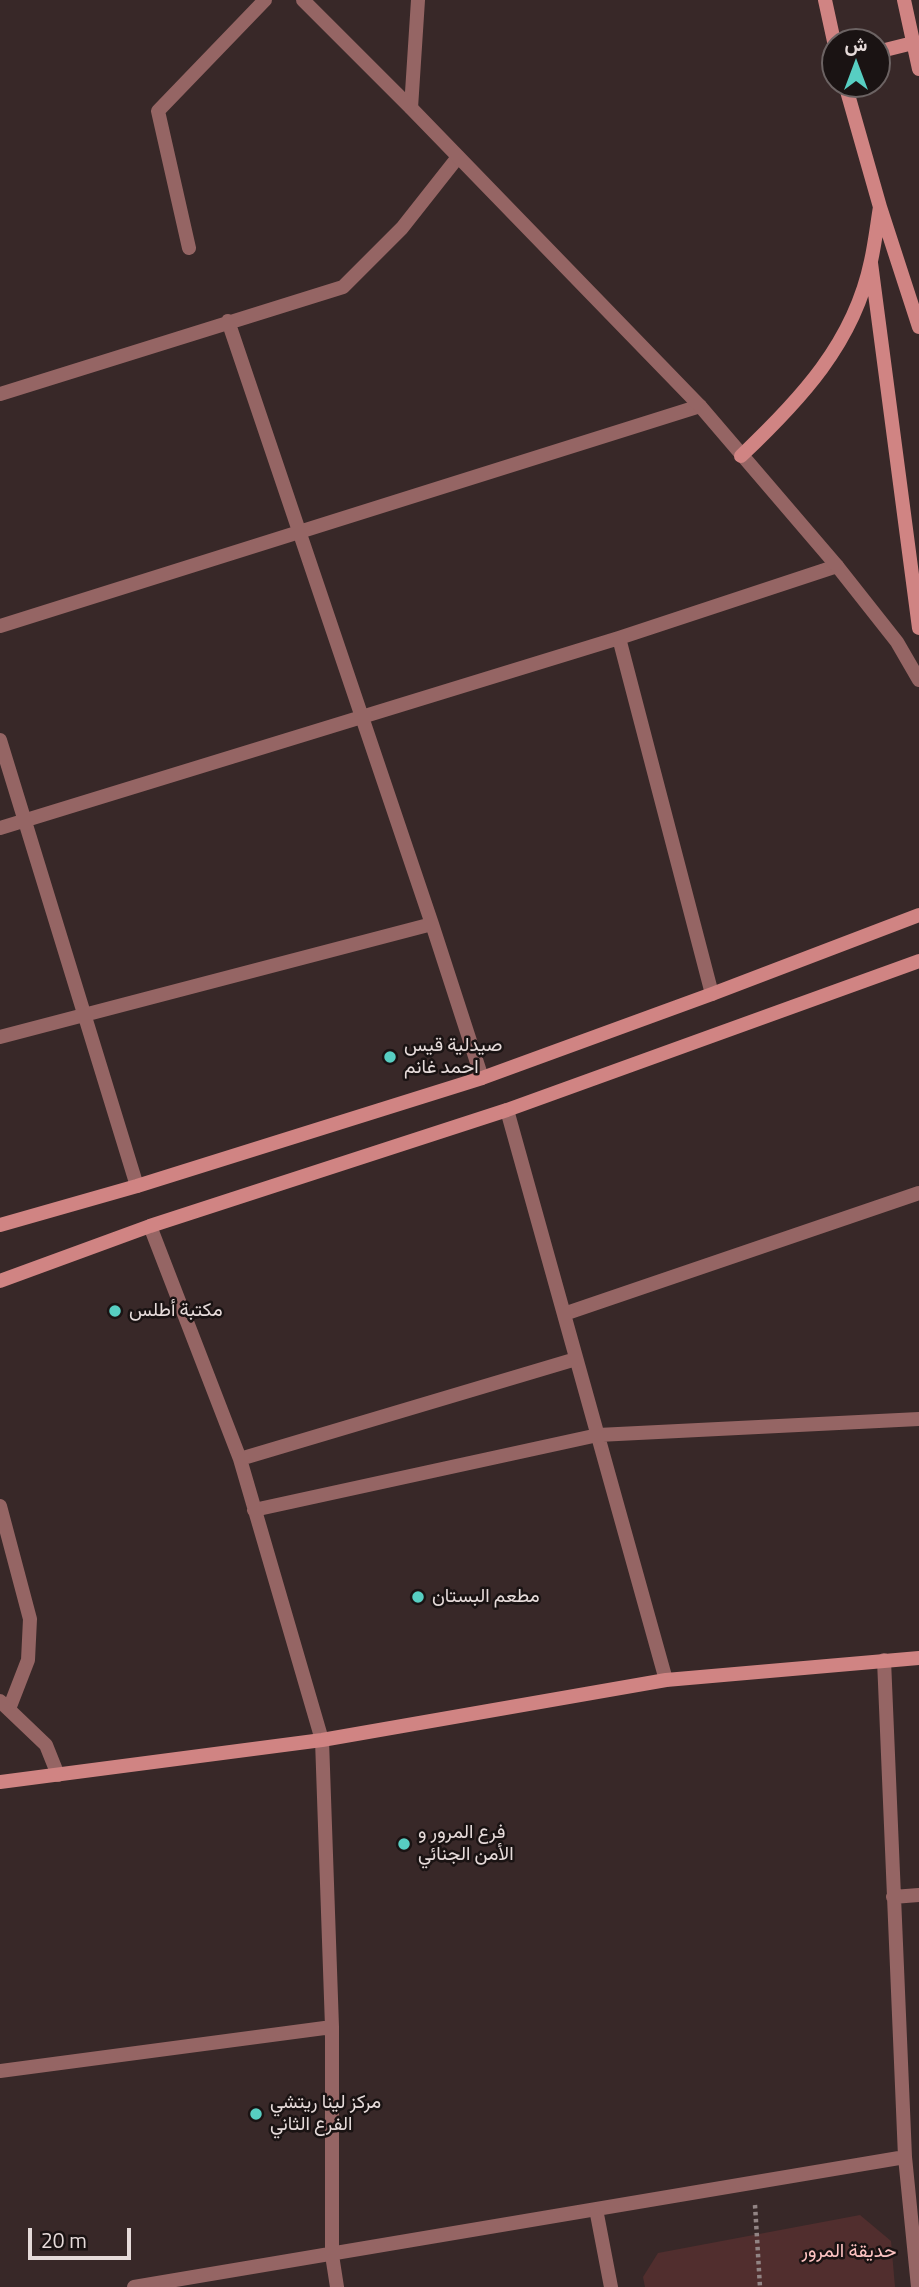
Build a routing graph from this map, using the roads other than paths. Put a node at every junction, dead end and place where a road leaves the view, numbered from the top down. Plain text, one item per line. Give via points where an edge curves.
1 (265, 0) edge
2 (303, 0) edge
3 (418, 0) edge
4 (825, 0) edge
5 (904, 0) edge
6 (831, 28) edge
7 (913, 43) junction
8 (891, 48) edge
9 (919, 69) edge
10 (849, 98) edge
11 (411, 108) junction
12 (458, 157) junction
13 (880, 207) junction
14 (190, 248) dead end
15 (871, 263) junction
16 (228, 321) junction
17 (919, 327) edge
18 (0, 394) edge
19 (700, 406) junction
20 (741, 456) junction
21 (300, 532) junction
22 (837, 566) junction
23 (0, 626) edge
24 (919, 628) edge
25 (620, 638) junction
26 (919, 680) edge
27 (362, 716) junction
28 (0, 740) edge
29 (24, 820) junction
30 (0, 828) edge
31 (919, 915) edge
32 (432, 925) junction
33 (919, 961) edge
34 (712, 994) junction
35 (86, 1015) junction
36 (0, 1037) edge
37 (482, 1079) junction
38 (507, 1110) junction
39 (137, 1186) junction
40 (919, 1193) edge
41 (0, 1226) edge
42 (150, 1226) junction
43 (0, 1281) edge
44 (564, 1314) junction
45 (576, 1359) junction
46 (919, 1419) edge
47 (598, 1435) junction
48 (240, 1459) junction
49 (0, 1506) edge
50 (254, 1510) junction
51 (919, 1658) edge
52 (884, 1660) junction
53 (666, 1680) junction
54 (5, 1705) edge
55 (322, 1740) junction
56 (58, 1775) junction
57 (0, 1782) edge
58 (919, 1895) edge
59 (893, 1898) junction
60 (332, 2027) junction
61 (0, 2071) edge
62 (905, 2157) junction
63 (596, 2210) junction
64 (332, 2255) junction
65 (134, 2287) edge
66 (337, 2287) edge
67 (611, 2287) edge
68 (918, 2287) edge

1 - 14 street via 158,111
2 - 11 street
3 - 11 street
4 - 6 main road
5 - 7 main road
7 - 8 main road
7 - 9 main road
10 - 13 main road
11 - 12 street
12 - 16 street via 402,228 343,286
12 - 19 street
13 - 15 main road
13 - 17 main road
15 - 20 main road via 852,317 825,366 789,411
15 - 24 main road
16 - 18 street
16 - 21 street
19 - 20 street
19 - 21 street
20 - 22 street
21 - 23 street
21 - 27 street
22 - 25 street
22 - 26 street via 897,642
25 - 27 street
25 - 34 street
27 - 29 street
27 - 32 street
28 - 29 street
29 - 30 street
29 - 35 street
31 - 34 main road
32 - 35 street
32 - 37 street
33 - 38 main road
34 - 37 main road
35 - 36 street
35 - 39 street
37 - 39 main road
38 - 42 main road
38 - 44 street
39 - 41 main road
40 - 44 street
42 - 43 main road
42 - 48 street
44 - 45 street
45 - 47 street
45 - 48 street
46 - 47 street
47 - 50 street
47 - 53 street
48 - 50 street
49 - 54 street via 30,1619 28,1660
50 - 55 street
51 - 52 main road
52 - 53 main road
52 - 59 street
53 - 55 main road
54 - 56 street via 46,1745
55 - 56 main road
55 - 60 street
56 - 57 main road
58 - 59 street
59 - 62 street
60 - 61 street
60 - 64 street
62 - 63 street
62 - 68 street
63 - 64 street
63 - 67 street
64 - 65 street
64 - 66 street

